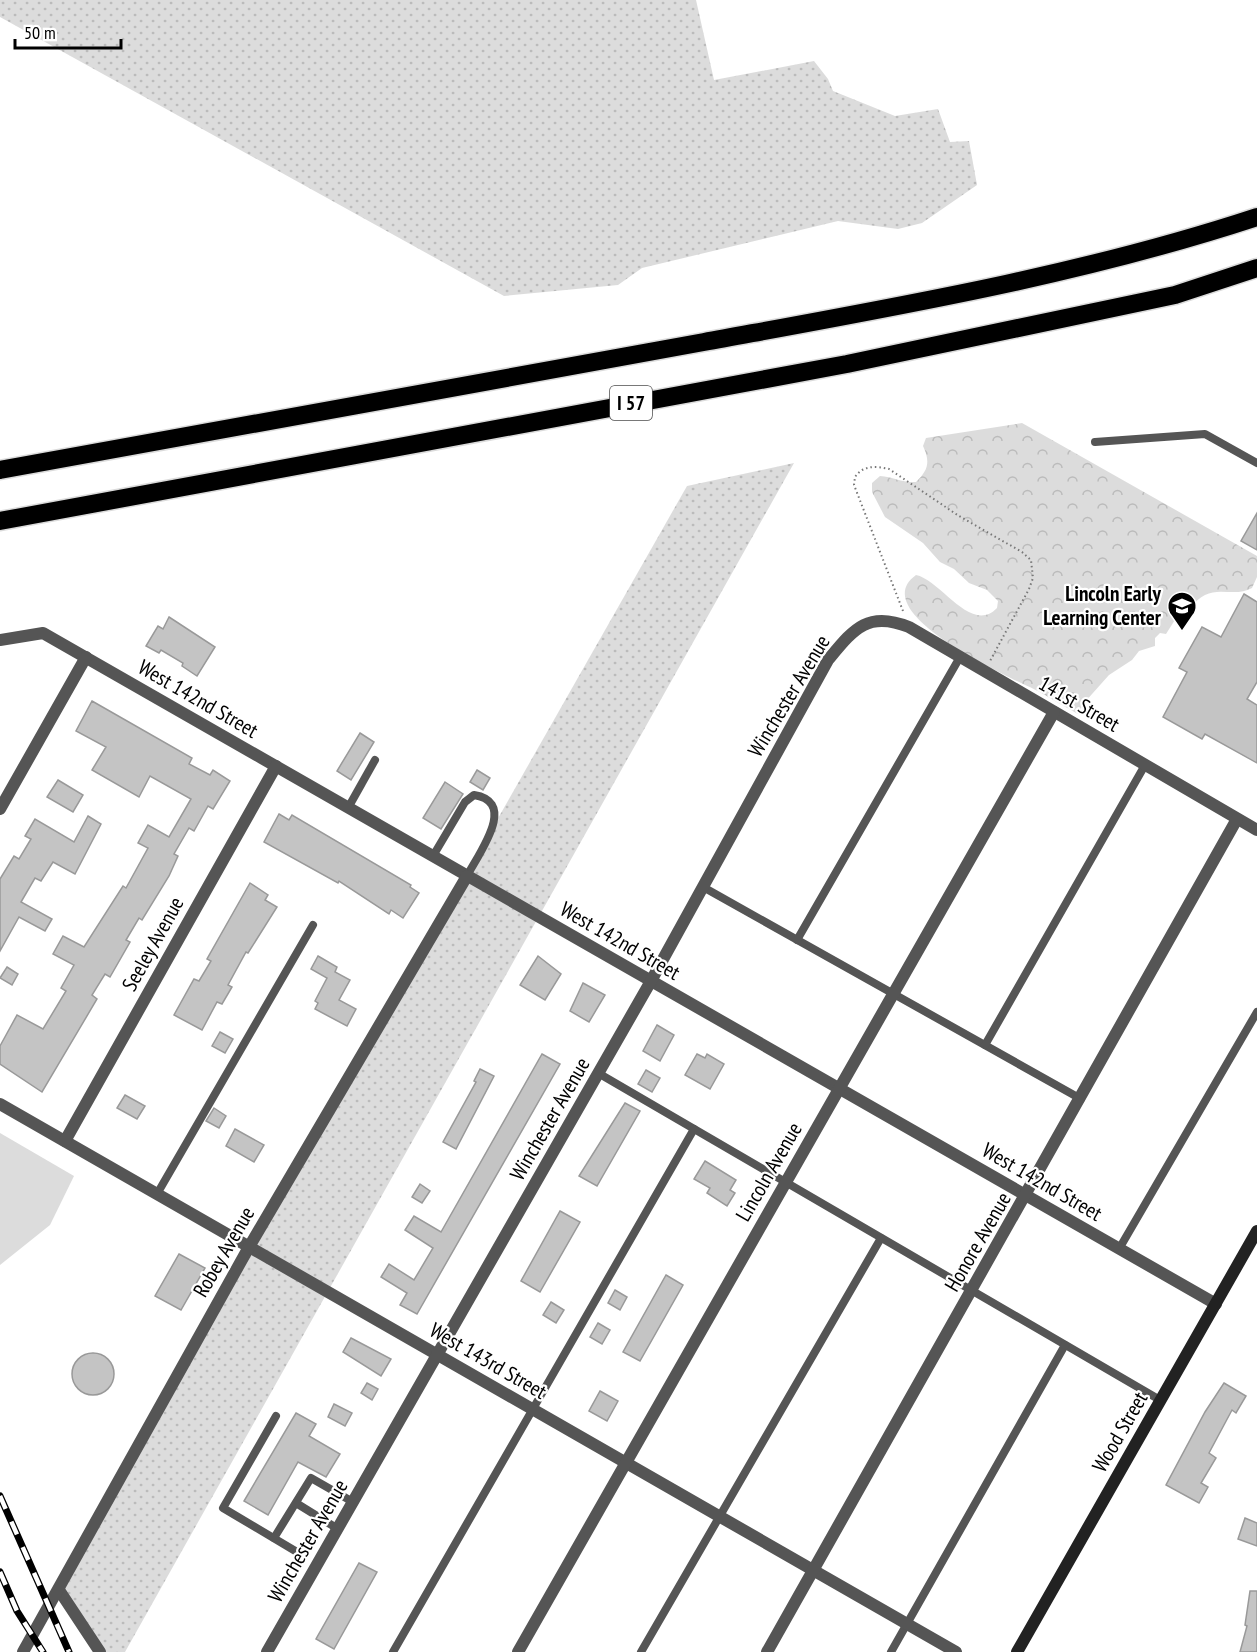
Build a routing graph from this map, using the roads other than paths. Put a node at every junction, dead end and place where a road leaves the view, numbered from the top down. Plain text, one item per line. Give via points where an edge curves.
1 (1257, 217) edge
2 (1257, 268) edge
3 (1095, 442) dead end
4 (1257, 464) edge
5 (0, 470) edge
6 (0, 521) edge
7 (877, 620) joint
8 (0, 640) edge
9 (86, 657) junction
10 (960, 657) junction
11 (1054, 712) junction
12 (375, 760) dead end
13 (1145, 765) junction
14 (276, 766) junction
15 (348, 808) junction
16 (0, 809) edge
17 (1237, 819) junction
18 (1257, 830) edge
19 (433, 856) junction
20 (467, 876) junction
21 (703, 887) junction
22 (313, 925) dead end
23 (797, 940) junction
24 (651, 981) junction
25 (893, 994) junction
26 (1257, 1012) edge
27 (985, 1045) junction
28 (598, 1074) junction
29 (839, 1089) junction
30 (1081, 1099) junction
31 (0, 1104) edge
32 (694, 1129) junction
33 (65, 1141) junction
34 (785, 1182) junction
35 (157, 1194) junction
36 (1027, 1196) junction
37 (1257, 1231) edge
38 (881, 1238) junction
39 (249, 1247) junction
40 (1119, 1248) junction
41 (973, 1291) junction
42 (1215, 1304) junction
43 (1065, 1345) junction
44 (438, 1355) junction
45 (1161, 1400) junction
46 (533, 1409) junction
47 (276, 1416) dead end
48 (625, 1462) junction
49 (353, 1502) junction
50 (296, 1503) junction
51 (720, 1516) junction
52 (338, 1529) junction
53 (274, 1538) junction
54 (297, 1552) dead end
55 (813, 1570) junction
56 (58, 1590) junction
57 (907, 1624) junction
58 (23, 1652) edge
59 (100, 1652) edge
60 (267, 1652) edge
61 (393, 1652) edge
62 (518, 1652) edge
63 (641, 1652) edge
64 (767, 1652) edge
65 (891, 1652) edge
66 (956, 1652) edge
67 (1017, 1652) edge

1 - 5 highway, I 57 via 1195,237 1032,277 864,313
2 - 6 highway, I 57 via 1174,295 847,364
3 - 4 lane via 1205,434
7 - 10 street, 141st Street via 909,627
7 - 21 street, Winchester Avenue via 857,628 828,660
8 - 9 street, West 142nd Street via 43,633
9 - 14 street, West 142nd Street
9 - 16 street
10 - 11 street, 141st Street
10 - 23 lane
11 - 13 street, 141st Street
11 - 25 street, Lincoln Avenue
12 - 15 lane
13 - 17 street, 141st Street
13 - 27 lane
14 - 15 street, West 142nd Street
14 - 33 street, Seeley Avenue
15 - 19 street, West 142nd Street
17 - 18 street, 141st Street
17 - 30 street, Honore Avenue
19 - 20 street, West 142nd Street
19 - 20 lane via 465,802 474,795 485,797 493,805 496,820
20 - 24 street, West 142nd Street
20 - 39 street, Robey Avenue
21 - 23 lane
21 - 24 street, Winchester Avenue
22 - 35 lane
23 - 25 lane
24 - 28 street, Winchester Avenue
24 - 29 street, West 142nd Street
25 - 27 lane
25 - 29 street, Lincoln Avenue
26 - 40 lane
27 - 30 lane
28 - 32 lane
28 - 44 street, Winchester Avenue
29 - 34 street, Lincoln Avenue
29 - 36 street, West 142nd Street
30 - 36 street, Honore Avenue
31 - 33 street, West 143rd Street
32 - 34 lane
32 - 46 lane
33 - 35 street, West 143rd Street
34 - 38 lane
34 - 48 street, Lincoln Avenue
35 - 39 street, West 143rd Street
36 - 40 street, West 142nd Street
36 - 41 street, Honore Avenue
37 - 42 main road, Wood Street
38 - 41 lane
38 - 51 lane
39 - 44 street, West 143rd Street
39 - 56 street, Robey Avenue
40 - 42 street, West 142nd Street
41 - 43 lane
41 - 55 street, Honore Avenue
42 - 45 main road, Wood Street
43 - 45 lane
43 - 57 lane
44 - 46 street, West 143rd Street
44 - 49 street, Winchester Avenue
45 - 67 main road, Wood Street
46 - 48 street, West 143rd Street
46 - 61 lane
47 - 53 lane via 224,1508
48 - 51 street, West 143rd Street
48 - 62 street, Lincoln Avenue
49 - 50 lane via 311,1478
49 - 52 street, Winchester Avenue
50 - 52 lane
50 - 53 lane
51 - 55 street, West 143rd Street
51 - 63 lane
52 - 60 street, Winchester Avenue
53 - 54 lane
55 - 57 street, West 143rd Street
55 - 64 street, Honore Avenue
56 - 58 street, Robey Avenue
56 - 59 street
57 - 65 lane
57 - 66 street, West 143rd Street

